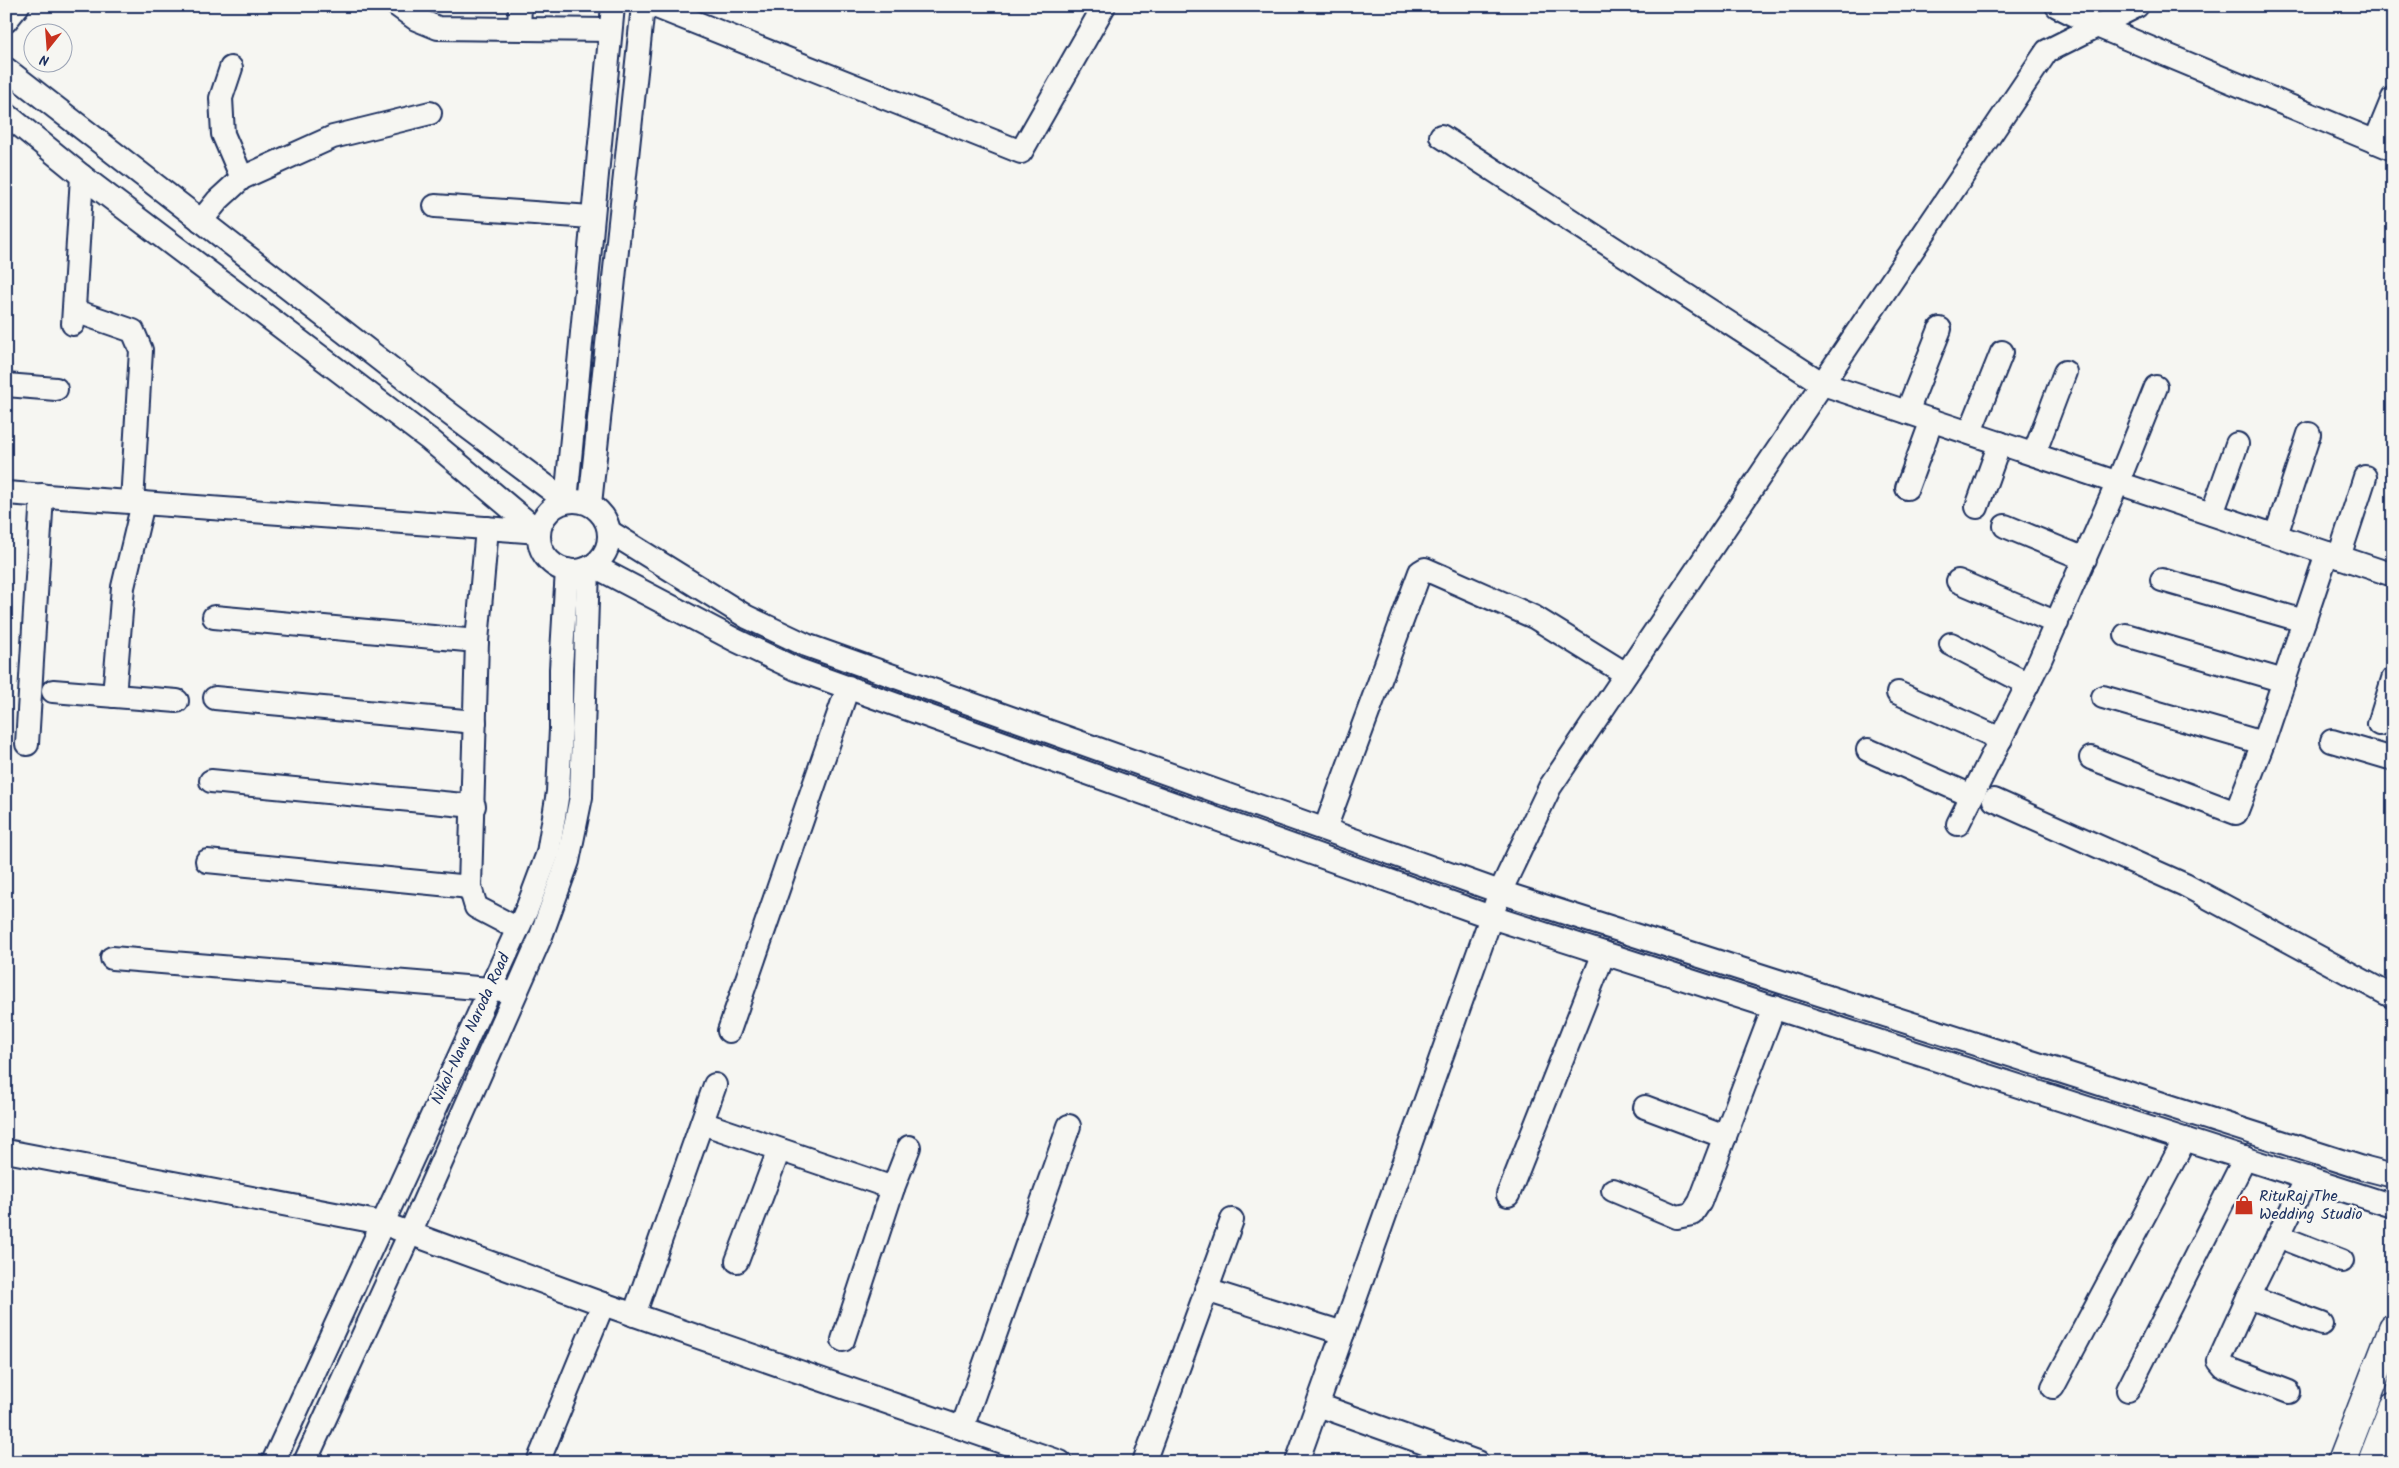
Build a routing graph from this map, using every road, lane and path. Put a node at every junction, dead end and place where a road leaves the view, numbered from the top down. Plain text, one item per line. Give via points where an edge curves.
1 (18, 6) edge
2 (398, 6) edge
3 (612, 6) edge
4 (643, 6) edge
5 (654, 6) edge
6 (1104, 6) edge
7 (2057, 6) edge
8 (2136, 6) edge
9 (519, 17) edge
10 (6, 21) edge
11 (2097, 26) junction
12 (610, 30) junction
13 (231, 68) dead end
14 (6, 70) edge
15 (2393, 98) edge
16 (430, 113) dead end
17 (6, 114) edge
18 (1442, 136) dead end
19 (2384, 145) edge
20 (82, 176) junction
21 (242, 178) junction
22 (435, 206) dead end
23 (591, 218) junction
24 (202, 221) junction
25 (1940, 329) dead end
26 (2002, 352) dead end
27 (2065, 372) dead end
28 (1823, 384) junction
29 (6, 385) edge
30 (2156, 386) dead end
31 (56, 389) dead end
32 (1907, 412) junction
33 (1932, 420) junction
34 (1970, 432) junction
35 (2309, 434) dead end
36 (2000, 443) junction
37 (2237, 444) dead end
38 (2034, 454) junction
39 (2365, 477) dead end
40 (2118, 482) junction
41 (1907, 488) dead end
42 (6, 492) edge
43 (42, 495) junction
44 (138, 502) junction
45 (566, 502) junction
46 (590, 504) junction
47 (1977, 507) dead end
48 (2212, 514) junction
49 (2005, 526) dead end
50 (486, 528) junction
51 (539, 532) junction
52 (610, 532) junction
53 (2276, 535) junction
54 (2333, 555) junction
55 (2085, 559) junction
56 (583, 568) junction
57 (2393, 575) edge
58 (2162, 580) dead end
59 (1958, 581) dead end
60 (214, 617) dead end
61 (2304, 621) junction
62 (2057, 622) junction
63 (2126, 635) dead end
64 (477, 641) junction
65 (1951, 644) dead end
66 (1626, 674) junction
67 (2393, 679) edge
68 (2284, 681) junction
69 (2028, 684) junction
70 (848, 687) junction
71 (53, 691) dead end
72 (1898, 693) dead end
73 (114, 696) junction
74 (2104, 697) dead end
75 (215, 698) dead end
76 (177, 701) dead end
77 (475, 722) junction
78 (2379, 724) dead end
79 (2001, 739) junction
80 (2332, 741) dead end
81 (27, 744) dead end
82 (2263, 744) junction
83 (1868, 750) dead end
84 (2090, 758) dead end
85 (2393, 760) edge
86 (211, 781) dead end
87 (1983, 798) junction
88 (474, 806) junction
89 (1958, 824) dead end
90 (1325, 829) junction
91 (207, 861) dead end
92 (470, 887) junction
93 (1500, 892) junction
94 (1492, 916) junction
95 (518, 929) junction
96 (1604, 953) junction
97 (112, 958) dead end
98 (490, 989) junction
99 (516, 992) junction
100 (2393, 996) edge
101 (1774, 1007) junction
102 (729, 1031) dead end
103 (715, 1085) dead end
104 (1645, 1107) dead end
105 (702, 1123) junction
106 (1069, 1126) dead end
107 (1725, 1137) junction
108 (2185, 1139) junction
109 (909, 1147) dead end
110 (779, 1150) junction
111 (6, 1151) edge
112 (2245, 1158) junction
113 (2393, 1176) edge
114 (2307, 1178) junction
115 (892, 1188) junction
116 (1613, 1190) dead end
117 (1508, 1195) dead end
118 (2393, 1206) edge
119 (1232, 1220) dead end
120 (382, 1223) junction
121 (410, 1233) junction
122 (2278, 1236) junction
123 (737, 1261) dead end
124 (2342, 1261) dead end
125 (1206, 1290) junction
126 (2248, 1297) junction
127 (602, 1304) junction
128 (634, 1315) junction
129 (2322, 1324) dead end
130 (2393, 1328) edge
131 (1343, 1333) junction
132 (843, 1340) dead end
133 (2053, 1387) dead end
134 (2128, 1390) dead end
135 (2290, 1392) dead end
136 (1318, 1405) junction
137 (2393, 1408) edge
138 (962, 1428) junction
139 (272, 1462) edge
140 (305, 1462) edge
141 (538, 1462) edge
142 (1060, 1462) edge
143 (1144, 1462) edge
144 (1298, 1462) edge
145 (1477, 1462) edge
146 (2341, 1462) edge
147 (2372, 1462) edge

1 - 10 street
2 - 9 street via 416,19 438,28
3 - 12 street
4 - 46 street
5 - 6 street via 1020,152
7 - 11 street
8 - 11 street
9 - 12 street
11 - 19 street
11 - 28 street via 2047,51
12 - 23 street
13 - 21 street via 222,98 223,134
14 - 24 street
15 - 19 street
16 - 21 street via 333,137
17 - 20 street
18 - 28 street
20 - 44 street via 79,319 134,331 141,350
20 - 51 street via 430,440
21 - 24 street via 218,200
22 - 23 street
23 - 45 street
24 - 45 street
25 - 32 street
26 - 34 street
27 - 38 street
28 - 32 street
28 - 66 street
29 - 31 street
30 - 40 street
32 - 33 street
33 - 34 street
33 - 41 street
34 - 36 street
35 - 53 street
36 - 38 street
36 - 47 street
37 - 48 street
38 - 40 street
39 - 54 street
40 - 48 street
40 - 55 street
42 - 43 street
43 - 44 street
43 - 81 street
44 - 50 street
44 - 73 street via 123,587
45 - 46 street
45 - 51 street via 553,507 544,516
46 - 52 street via 606,520
48 - 53 street
49 - 55 street
50 - 51 street
50 - 64 street
51 - 56 street via 539,544 544,555 559,568
52 - 56 street via 606,551
52 - 90 street via 747,617 806,645
53 - 54 street
54 - 57 street
54 - 61 street
55 - 62 street
56 - 70 street via 796,669
56 - 95 street, Nikol-Nava Naroda Road via 561,669 558,792 548,853
56 - 99 street via 581,797 568,861 541,936
58 - 61 street
59 - 62 street
60 - 64 street
61 - 68 street
62 - 69 street
63 - 68 street
64 - 77 street
65 - 69 street
66 - 90 street via 1534,617 1425,569 1420,572
66 - 93 street via 1550,787
67 - 78 street
68 - 82 street
69 - 79 street
70 - 94 street
70 - 102 street
71 - 73 street
72 - 79 street
73 - 76 street
74 - 82 street
75 - 77 street
77 - 88 street
79 - 87 street
80 - 85 street
82 - 84 street via 2236,813
83 - 87 street
86 - 88 street
87 - 89 street
87 - 100 street via 2185,886
88 - 92 street
90 - 93 street
91 - 92 street
92 - 95 street via 476,907
93 - 94 street
93 - 113 street
94 - 96 street
94 - 131 street
95 - 98 street, Nikol-Nava Naroda Road
96 - 101 street
96 - 117 street
97 - 98 street
98 - 99 street
98 - 120 street, Nikol-Nava Naroda Road
99 - 121 street
101 - 107 street
101 - 108 street
103 - 105 street
104 - 107 street
105 - 110 street
105 - 128 street
106 - 138 street
107 - 116 street via 1700,1202 1692,1214 1677,1216
108 - 112 street
108 - 133 street
109 - 115 street
110 - 115 street
110 - 123 street
111 - 120 street
112 - 114 street
112 - 134 street
114 - 118 street
114 - 122 street
115 - 132 street
119 - 125 street
120 - 121 street
120 - 139 street, Nikol-Nava Naroda Road
121 - 127 street
121 - 140 street
122 - 124 street
122 - 126 street
125 - 131 street
125 - 143 street
126 - 129 street
126 - 135 street via 2219,1362 2224,1367
127 - 128 street
127 - 141 street
128 - 138 street
130 - 146 main road
131 - 136 street
136 - 144 street
136 - 145 street
137 - 147 main road
138 - 142 street

